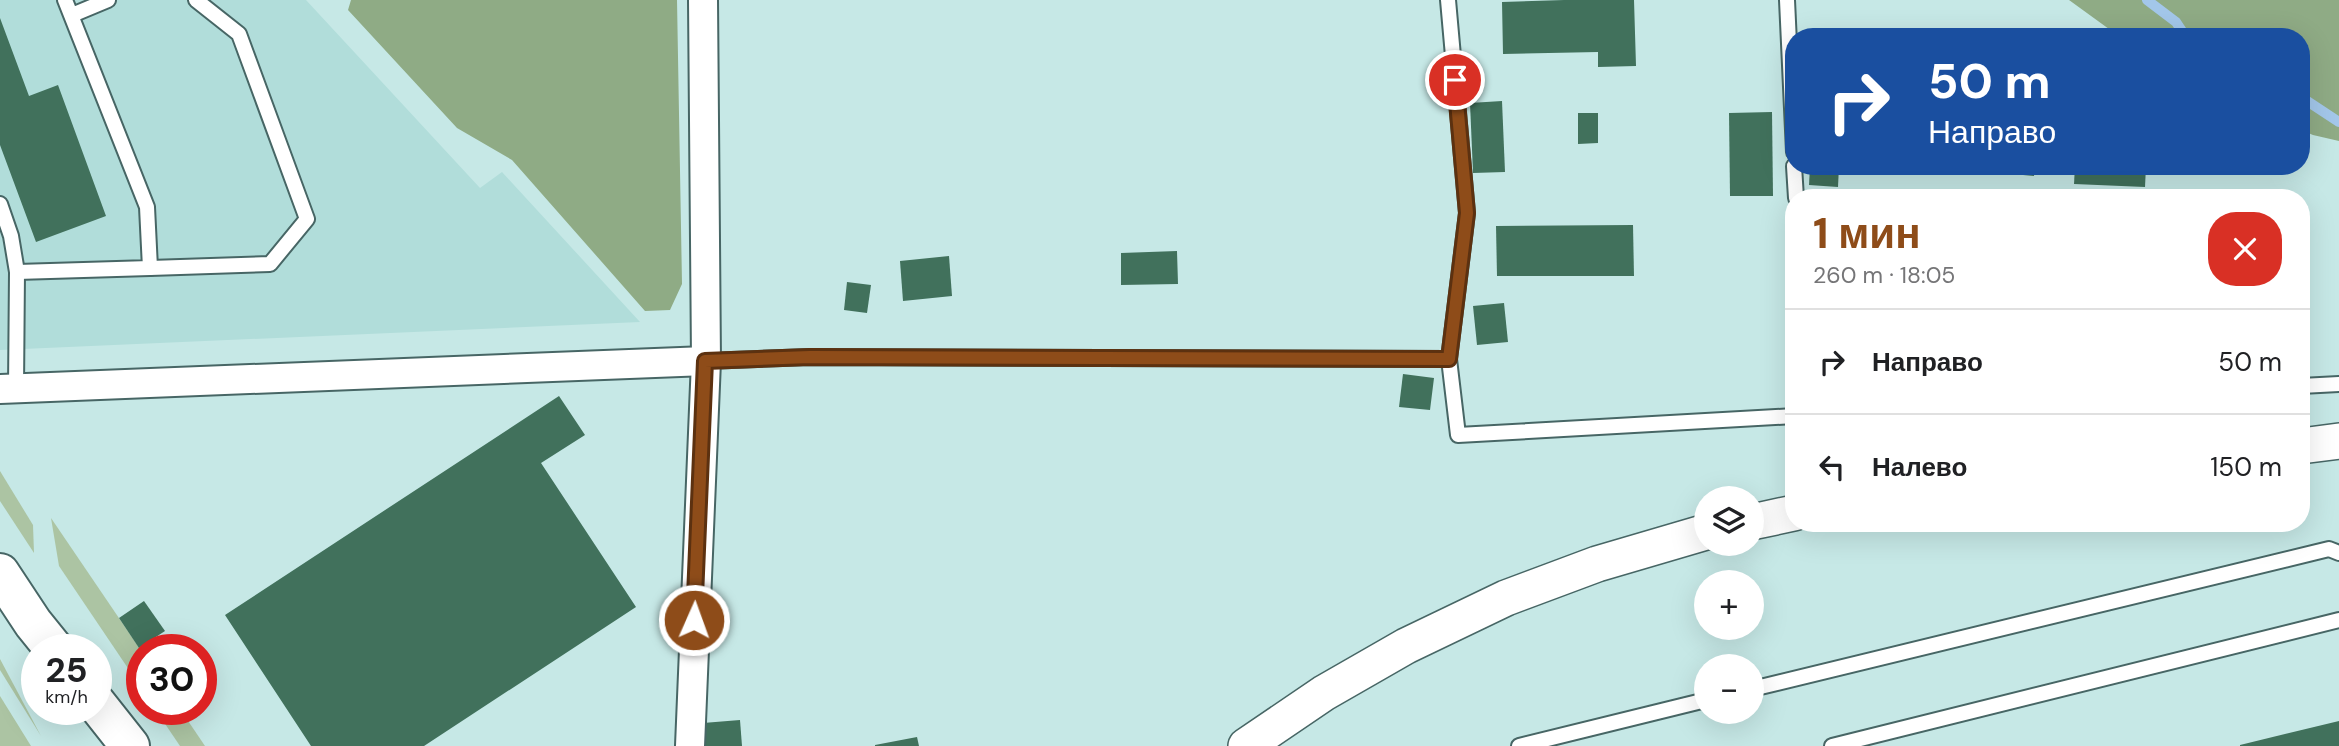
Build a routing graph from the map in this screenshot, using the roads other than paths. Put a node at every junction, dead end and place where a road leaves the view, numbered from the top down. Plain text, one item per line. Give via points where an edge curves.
1 (65, 0) edge
2 (108, 0) edge
3 (196, 0) edge
4 (704, 0) edge
5 (1448, 0) edge
6 (1787, 0) edge
7 (72, 15) junction
8 (1788, 28) edge
9 (0, 204) edge
10 (150, 268) junction
11 (17, 272) junction
12 (1449, 359) junction
13 (705, 361) junction
14 (2339, 384) edge
15 (2310, 386) edge
16 (8, 388) edge
17 (1785, 416) edge
18 (2339, 442) edge
19 (2310, 445) edge
20 (1785, 515) edge
21 (1764, 519) edge
22 (1694, 536) edge
23 (2339, 553) edge
24 (0, 573) edge
25 (2339, 620) edge
26 (41, 634) edge
27 (1764, 686) edge
28 (1694, 703) edge
29 (112, 723) edge
30 (88, 725) edge
31 (99, 746) edge
32 (130, 746) edge
33 (690, 746) edge
34 (1247, 746) edge
35 (1519, 746) edge
36 (1832, 746) edge

1 - 7 lane
2 - 7 lane
3 - 10 lane via 239,34 307,219 270,264
4 - 13 street
5 - 12 lane via 1467,213
6 - 8 lane
7 - 10 lane via 147,208
9 - 11 lane
10 - 11 lane
11 - 16 lane
12 - 13 lane via 810,357
12 - 17 lane via 1458,435
13 - 16 street
13 - 33 street
14 - 15 lane
18 - 19 street
20 - 21 street
22 - 34 street via 1597,564 1506,598 1324,693
23 - 27 lane via 2329,549
24 - 26 main road
25 - 36 lane
28 - 35 lane
29 - 32 main road
30 - 31 main road

